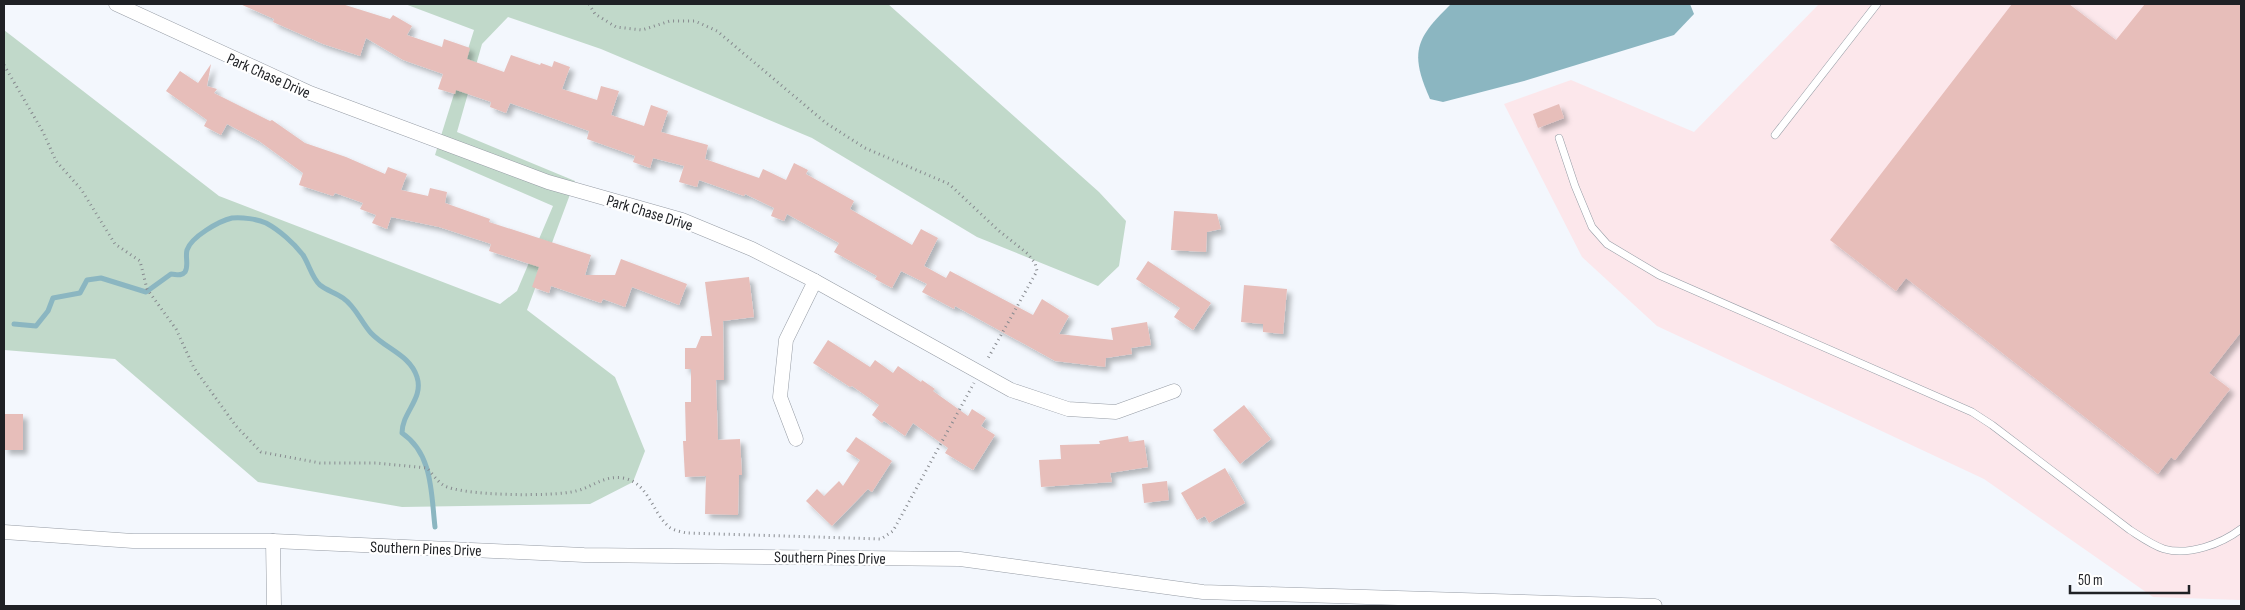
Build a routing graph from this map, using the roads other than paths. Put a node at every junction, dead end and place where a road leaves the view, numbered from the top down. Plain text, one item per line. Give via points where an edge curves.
1 (116, 4) edge
2 (1877, 4) edge
3 (1775, 135) dead end
4 (1559, 138) dead end
5 (815, 281) junction
6 (1174, 391) dead end
7 (796, 439) dead end
8 (2241, 529) edge
9 (4, 532) edge
10 (273, 542) junction
11 (274, 606) edge
12 (1655, 606) edge

1 - 5 street, Park Chase Drive via 310,93 548,182 682,220 752,249
2 - 3 lane
4 - 8 lane via 1592,227 1607,244 1652,270 1972,412 2154,545 2166,549 2195,549
5 - 6 street, Park Chase Drive via 1011,390 1068,409 1116,412
5 - 7 street via 786,340 780,397
9 - 10 street, Southern Pines Drive via 133,541
10 - 11 street
10 - 12 street, Southern Pines Drive via 584,555 960,559 1204,592

